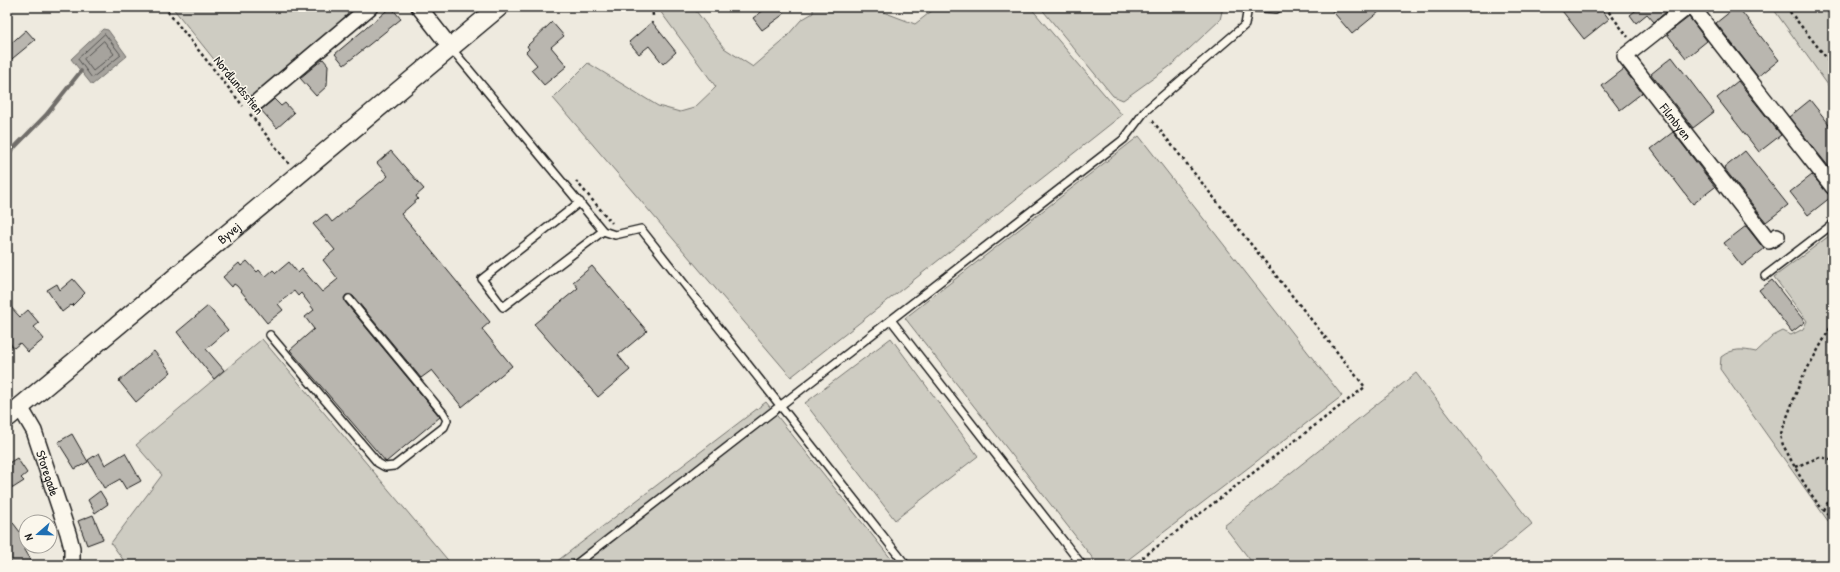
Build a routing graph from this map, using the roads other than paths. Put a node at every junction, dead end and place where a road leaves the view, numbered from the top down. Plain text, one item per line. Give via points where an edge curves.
1 (370, 7) edge
2 (419, 7) edge
3 (499, 7) edge
4 (1248, 7) edge
5 (1279, 7) edge
6 (1687, 7) edge
7 (1692, 7) edge
8 (451, 48) junction
9 (257, 102) dead end
10 (1833, 187) edge
11 (580, 202) junction
12 (1833, 224) edge
13 (603, 231) junction
14 (1777, 236) dead end
15 (1765, 276) dead end
16 (349, 299) dead end
17 (891, 320) junction
18 (270, 335) dead end
19 (781, 406) junction
20 (14, 413) edge
21 (72, 565) edge
22 (575, 565) edge
23 (906, 565) edge
24 (1082, 565) edge

1 - 9 street
2 - 8 street
3 - 8 street, Byvej
4 - 5 lane
4 - 17 lane via 1245,26 1145,111 1124,138
6 - 14 street, Filmbyen via 1625,56 1769,241
7 - 10 street
8 - 11 lane
8 - 20 street, Byvej
11 - 13 lane
11 - 13 lane via 482,279 503,307
12 - 15 lane
13 - 19 lane via 615,235 641,229
16 - 18 lane via 447,420 444,427 394,466 385,467 378,463
17 - 19 lane
17 - 24 lane
19 - 22 lane
19 - 23 lane
20 - 21 street, Storegade via 34,431 66,526 72,548

